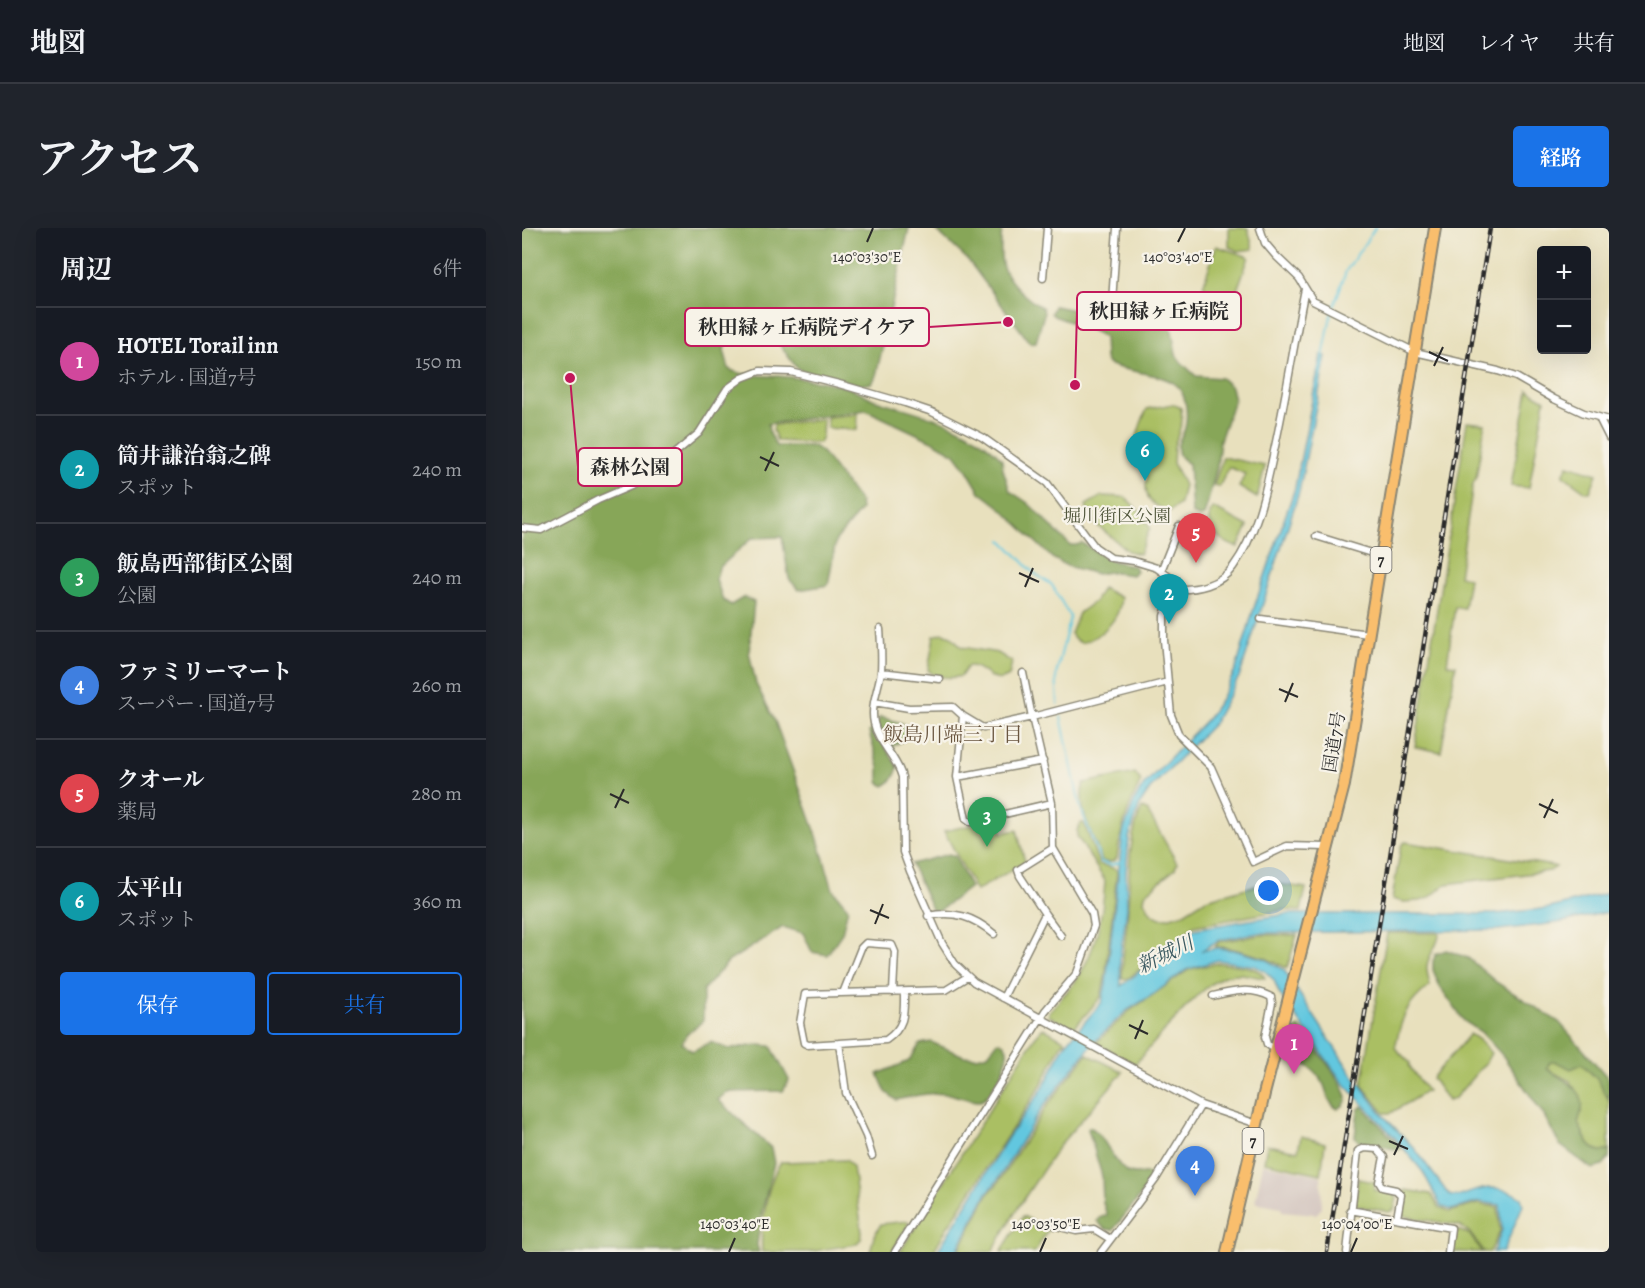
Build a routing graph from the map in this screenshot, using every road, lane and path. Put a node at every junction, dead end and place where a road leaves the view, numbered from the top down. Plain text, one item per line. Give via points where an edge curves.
1 (1047, 228) edge
2 (1117, 228) edge
3 (1260, 228) edge
4 (1435, 228) edge
5 (1043, 278) dead end
6 (1305, 287) junction
7 (1110, 304) dead end
8 (1415, 352) junction
9 (1599, 418) junction
10 (1609, 420) edge
11 (1609, 438) edge
12 (1179, 526) dead end
13 (522, 528) edge
14 (1316, 536) dead end
15 (1382, 556) junction
16 (1161, 571) junction
17 (1176, 589) junction
18 (1260, 619) dead end
19 (880, 629) dead end
20 (1368, 634) junction
21 (881, 672) junction
22 (1023, 673) dead end
23 (940, 679) dead end
24 (1168, 682) junction
25 (874, 702) junction
26 (963, 716) junction
27 (1032, 717) junction
28 (1043, 761) junction
29 (957, 777) junction
30 (1052, 803) junction
31 (1327, 847) junction
32 (1053, 848) junction
33 (1045, 914) junction
34 (928, 916) junction
35 (994, 934) dead end
36 (1061, 936) dead end
37 (967, 977) junction
38 (893, 992) junction
39 (904, 992) junction
40 (843, 993) junction
41 (1213, 996) dead end
42 (1003, 998) junction
43 (1042, 1018) junction
44 (840, 1043) junction
45 (1276, 1050) junction
46 (1201, 1105) junction
47 (1257, 1124) junction
48 (872, 1156) dead end
49 (1350, 1210) junction
50 (1397, 1218) junction
51 (1056, 1226) dead end
52 (1110, 1239) junction
53 (895, 1252) edge
54 (1101, 1252) edge
55 (1227, 1252) edge
56 (1347, 1252) edge
57 (1448, 1252) edge

1 - 5 street
2 - 7 street
3 - 6 street via 1265,243
4 - 8 highway, 国道7号 / 7
6 - 8 street via 1313,301
6 - 17 street via 1288,387 1266,486 1252,529 1225,575 1193,590
8 - 9 street via 1516,377
8 - 15 highway, 国道7号 / 7
9 - 10 street
9 - 11 street
12 - 16 street
13 - 16 street via 541,530 650,474 699,433 727,389 742,378 760,371 791,372 932,412 982,436 1047,483 1095,547 1111,558
14 - 15 street
15 - 20 highway, 国道7号 / 7
16 - 17 street via 1172,579
17 - 24 street via 1164,616
18 - 20 street
19 - 21 street
20 - 31 highway, 国道7号 / 7 via 1344,785
21 - 23 street
21 - 25 street
22 - 27 street
24 - 27 street
24 - 31 street via 1179,735 1211,767 1253,862 1287,846
25 - 26 street via 909,708 952,707
25 - 34 street via 874,725 902,777 903,852
26 - 27 street via 983,728
26 - 29 street
27 - 28 street
28 - 29 street
28 - 30 street
29 - 30 street via 966,819 970,822
30 - 32 street
31 - 45 highway, 国道7号 / 7
32 - 33 street via 1018,870
32 - 43 street via 1092,914 1094,926 1077,972
33 - 36 street
33 - 42 street
34 - 35 street via 942,913 970,917
34 - 37 street via 955,964
37 - 39 street via 946,990
37 - 42 street
38 - 39 street
38 - 40 street
38 - 40 street via 892,945 866,943
39 - 44 street via 904,1014 896,1032 886,1040
40 - 44 street via 805,994 800,1023 808,1045
41 - 45 street via 1237,990 1271,997 1265,1037
42 - 43 street
43 - 46 street
43 - 53 street
44 - 48 street via 846,1094
45 - 47 highway, 国道7号 / 7
46 - 47 street
46 - 52 street via 1156,1179
47 - 55 highway, 国道7号 / 7
49 - 50 street
49 - 50 street via 1358,1151 1377,1149 1384,1157 1379,1182 1401,1195
49 - 56 street
50 - 57 street via 1451,1228
51 - 52 street via 1076,1231 1094,1229
52 - 54 street

